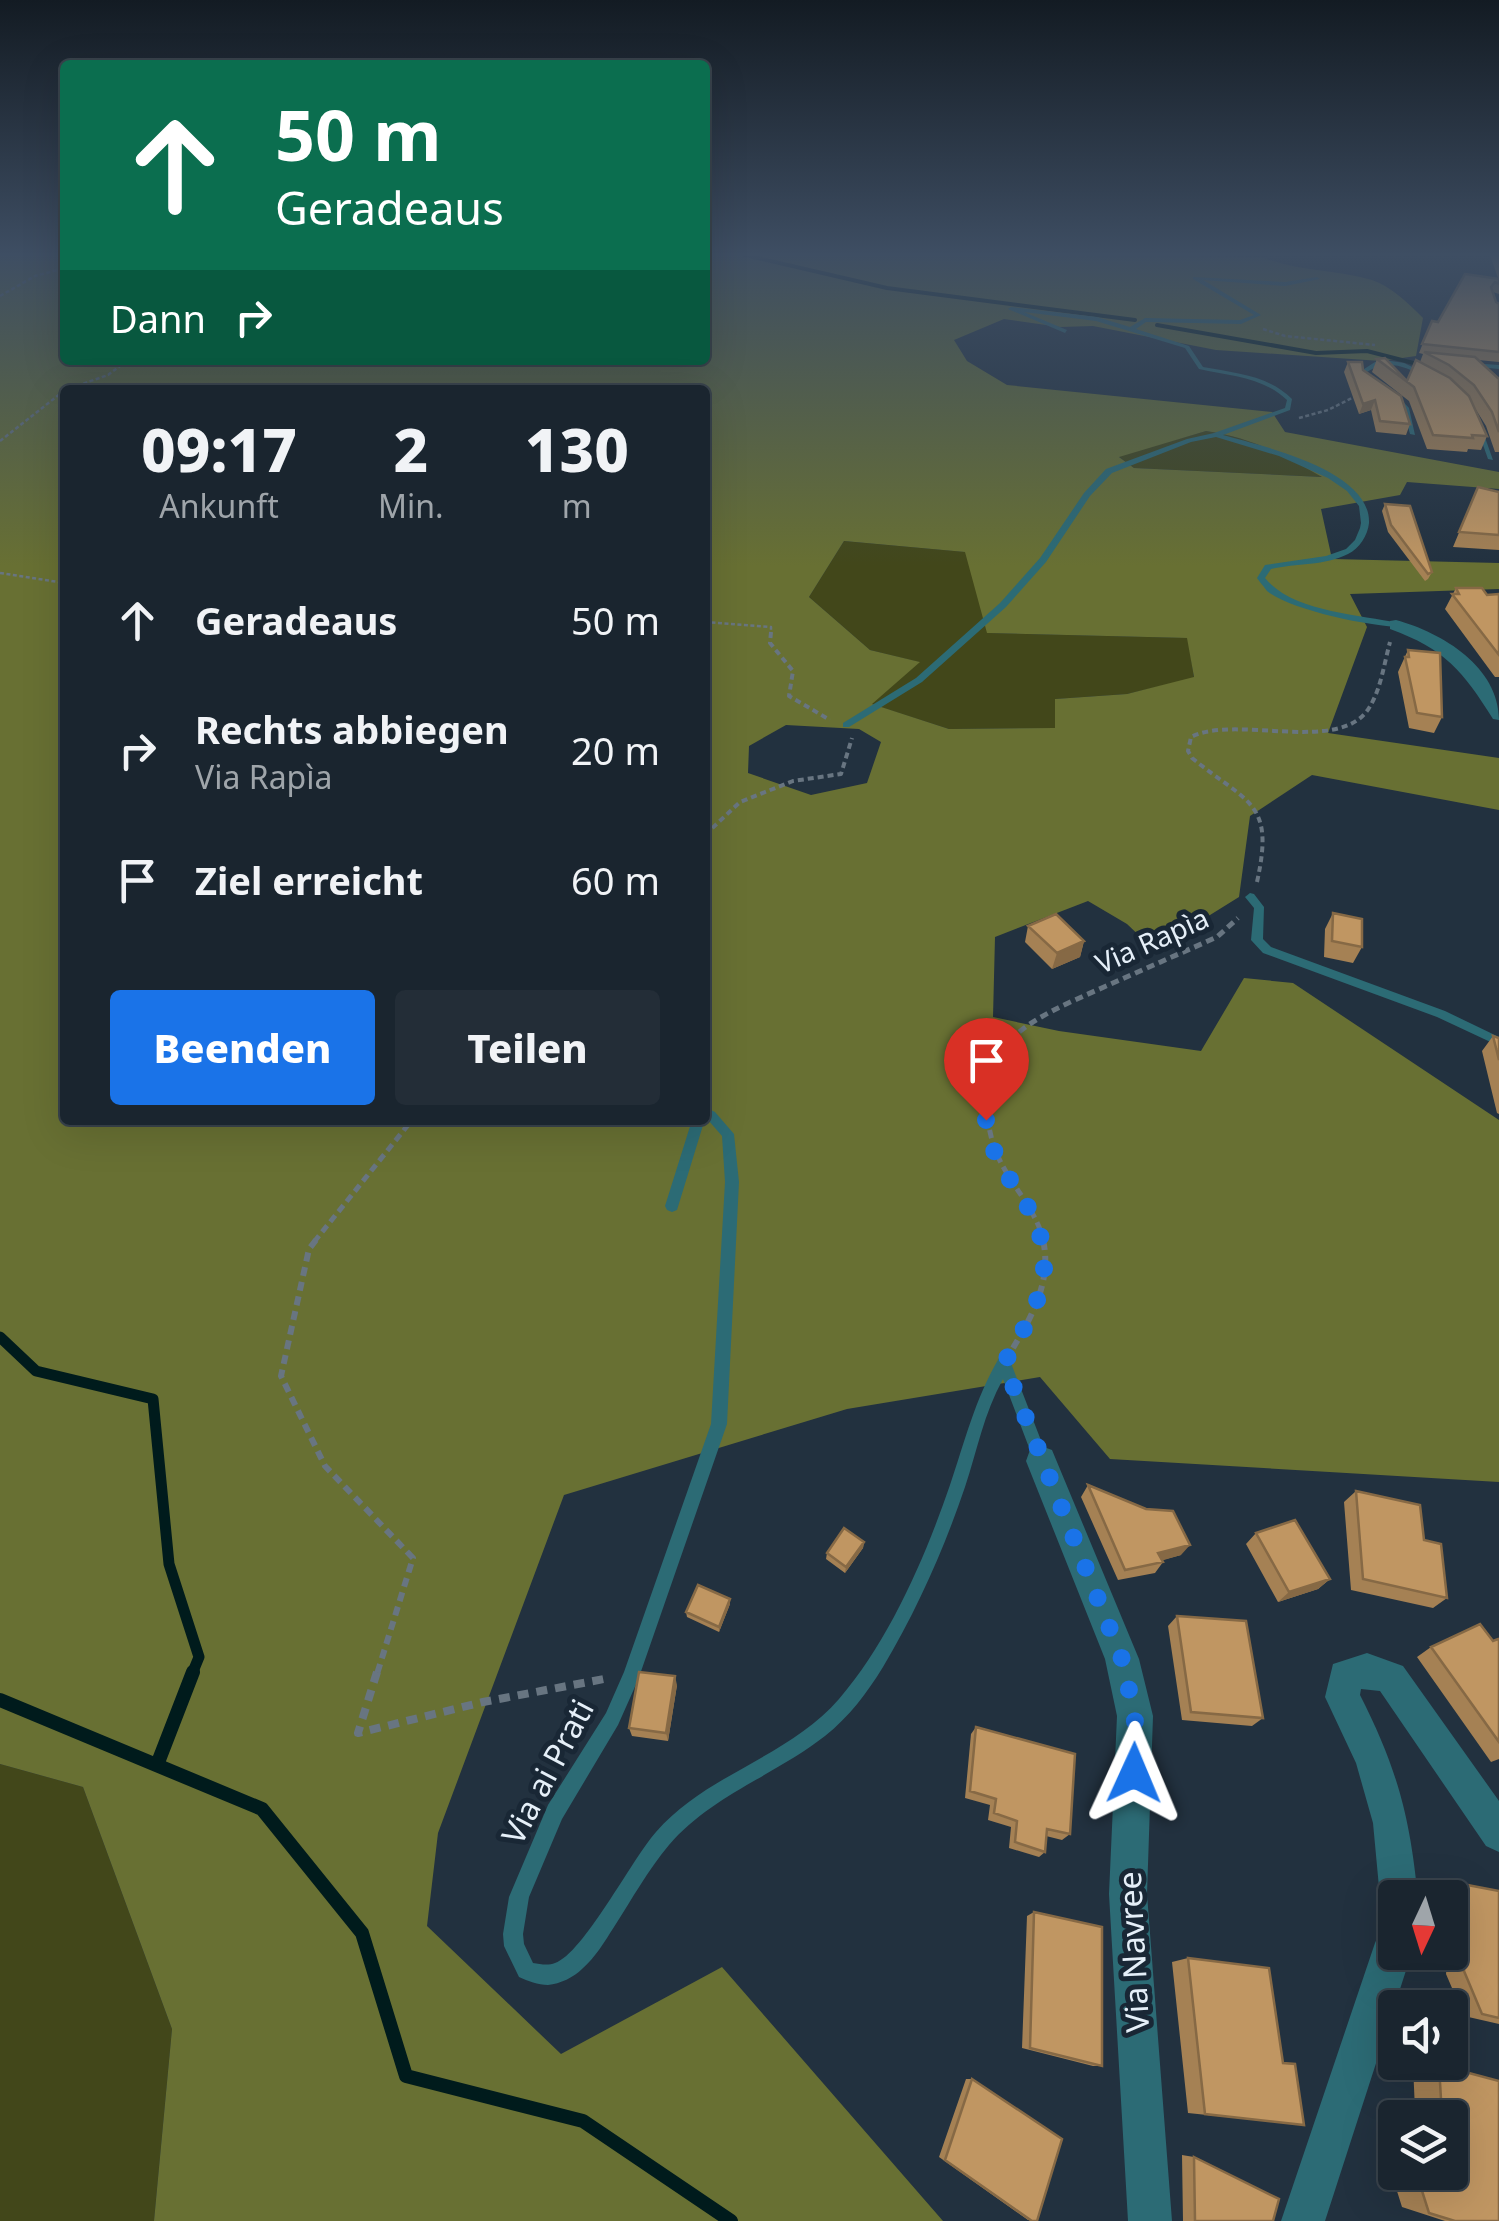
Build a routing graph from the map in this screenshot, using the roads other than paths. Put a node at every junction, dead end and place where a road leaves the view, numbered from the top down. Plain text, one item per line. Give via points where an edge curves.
1 (1195, 359) edge
2 (1461, 364) edge
3 (1499, 367) edge
4 (1428, 377) edge
5 (1478, 426) edge
6 (1413, 434) edge
7 (1216, 435) junction
8 (1491, 459) dead end
9 (1396, 625) joint
10 (1499, 715) edge
11 (846, 725) road end
12 (1250, 896) road end
13 (1499, 1042) edge
14 (710, 1115) edge
15 (700, 1125) edge
16 (672, 1206) dead end
17 (1041, 1460) joint
18 (1499, 1833) edge
19 (1397, 1880) edge
20 (1386, 1970) edge
21 (1150, 2221) edge
22 (1303, 2221) edge

1 - 7 lane via 1201,368 1266,383 1290,400 1288,409
2 - 3 lane
4 - 6 lane via 1413,361 1376,363 1363,373 1401,400
5 - 8 lane
7 - 9 lane via 1326,473 1352,488 1364,506 1364,528 1354,546 1268,567 1261,578 1267,589 1297,603
7 - 11 lane via 1109,470 1003,606 920,680
9 - 10 street via 1469,665
12 - 13 lane via 1259,907 1257,940 1268,950
14 - 17 lane, Via ai Prati via 728,1134 732,1182 719,1424 632,1674 554,1812 519,1897 514,1946 526,1970 564,1972 682,1819 846,1706 893,1631 942,1528 984,1396 1004,1363
15 - 16 lane, Via ai Prati
17 - 21 street, Via Navree via 1122,1659 1135,1716 1128,1894
18 - 19 street via 1391,1678 1366,1670 1345,1676 1342,1697 1372,1758 1392,1823
20 - 22 street

